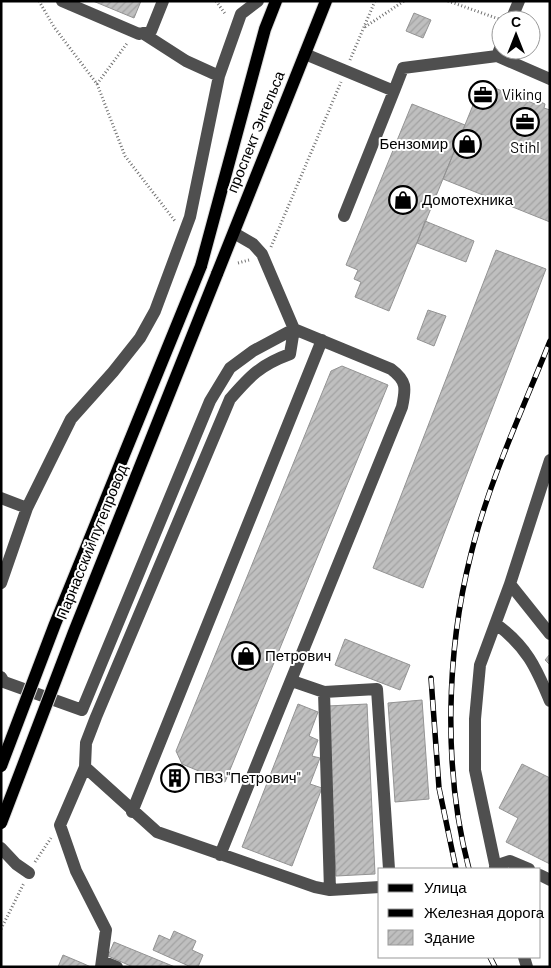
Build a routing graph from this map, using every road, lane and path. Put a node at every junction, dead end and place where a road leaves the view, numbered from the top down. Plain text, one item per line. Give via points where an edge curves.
1 (39, 1) edge
2 (62, 1) edge
3 (163, 1) edge
4 (258, 1) edge
5 (276, 1) edge
6 (326, 1) edge
7 (375, 1) edge
8 (404, 1) edge
9 (448, 1) edge
10 (491, 16) edge
11 (364, 28) junction
12 (139, 33) junction
13 (491, 52) edge
14 (305, 54) junction
15 (515, 60) edge
16 (345, 72) junction
17 (219, 76) junction
18 (550, 79) edge
19 (97, 84) junction
20 (394, 91) junction
21 (344, 216) dead end
22 (234, 233) junction
23 (184, 236) junction
24 (262, 254) junction
25 (238, 263) dead end
26 (200, 266) joint
27 (217, 274) joint
28 (294, 329) junction
29 (322, 340) junction
30 (550, 460) edge
31 (1, 498) edge
32 (27, 508) junction
33 (1, 583) edge
34 (510, 584) junction
35 (496, 624) junction
36 (550, 634) edge
37 (1, 677) edge
38 (292, 681) junction
39 (324, 692) junction
40 (550, 701) edge
41 (82, 710) junction
42 (96, 717) junction
43 (1, 766) edge
44 (85, 767) junction
45 (132, 812) junction
46 (1, 823) edge
47 (1, 848) edge
48 (220, 855) junction
49 (496, 867) edge
50 (389, 868) edge
51 (527, 868) edge
52 (29, 873) dead end
53 (378, 886) edge
54 (330, 890) junction
55 (102, 964) edge
56 (117, 967) edge

1 - 19 path via 54,27
2 - 12 street
3 - 12 street via 151,31
4 - 17 street via 241,14
5 - 26 main road, проспект Энгельса via 265,29
6 - 14 main road, проспект Энгельса
7 - 11 path
8 - 11 path
9 - 10 path
11 - 16 path
12 - 17 street
12 - 19 path
13 - 20 street via 403,68
14 - 16 street
14 - 22 main road, проспект Энгельса
15 - 18 street
16 - 20 street
16 - 24 path via 274,244
17 - 23 street
19 - 23 path via 125,156
20 - 21 street
22 - 24 street via 253,244
22 - 27 main road, проспект Энгельса
23 - 32 street via 156,311 140,338 71,419
24 - 25 path
24 - 28 street
26 - 43 main road, Парнасский путепровод, bridge via 54,624
27 - 46 main road, Парнасский путепровод, bridge
28 - 29 street
28 - 41 street via 253,351 230,368 210,401
28 - 42 street via 290,354 268,362 250,376 230,399
29 - 38 street via 391,369 401,376 406,390 402,408
29 - 45 street
30 - 34 street
31 - 32 street
32 - 33 street
34 - 35 street
34 - 36 street
35 - 40 street via 525,650
35 - 49 street via 480,665 475,719 475,770
37 - 41 street via 4,682
38 - 39 street
38 - 48 street
39 - 50 street via 377,689
39 - 54 street
41 - 42 street
42 - 44 street via 86,743
44 - 45 street
44 - 55 street via 60,825 76,871 106,930
45 - 48 street via 156,832
47 - 52 street
48 - 54 street
49 - 51 street via 510,862
53 - 54 street
55 - 56 street

